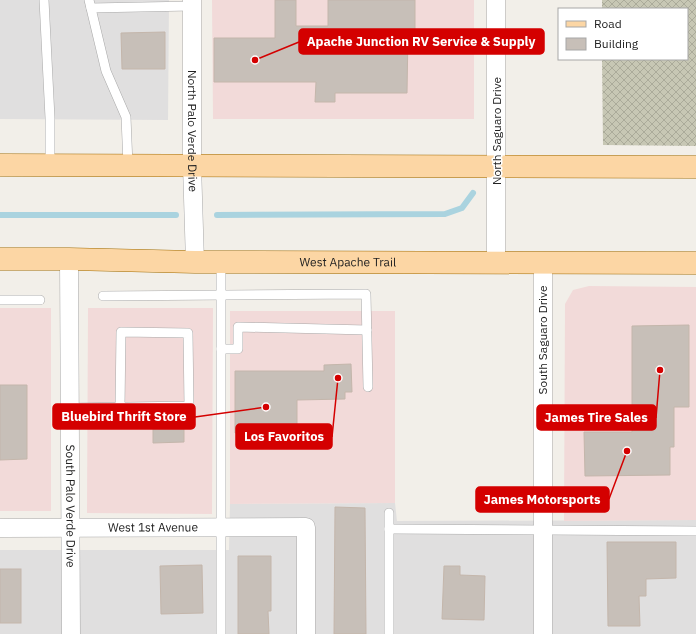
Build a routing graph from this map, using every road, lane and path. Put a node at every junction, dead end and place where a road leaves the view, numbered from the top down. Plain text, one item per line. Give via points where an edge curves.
1 (44, 0) edge
2 (496, 0) edge
3 (192, 3) edge
4 (90, 4) edge
5 (0, 165) edge
6 (50, 165) junction
7 (128, 165) junction
8 (192, 165) junction
9 (497, 167) junction
10 (696, 167) edge
11 (0, 259) edge
12 (69, 259) junction
13 (195, 262) junction
14 (221, 262) junction
15 (496, 262) junction
16 (543, 262) junction
17 (696, 262) edge
18 (221, 294) junction
19 (102, 296) dead end
20 (0, 300) edge
21 (40, 300) dead end
22 (367, 330) junction
23 (221, 349) junction
24 (368, 387) dead end
25 (120, 407) junction
26 (70, 408) junction
27 (389, 512) dead end
28 (0, 528) edge
29 (70, 528) junction
30 (221, 528) junction
31 (389, 529) junction
32 (543, 531) junction
33 (696, 531) edge
34 (70, 634) edge
35 (221, 634) edge
36 (306, 634) edge
37 (389, 634) edge
38 (543, 634) edge

1 - 6 lane
2 - 9 street, North Saguaro Drive
3 - 4 lane
3 - 8 street, North Palo Verde Drive
4 - 7 lane via 106,71 126,117
5 - 6 main road
6 - 7 main road
7 - 8 main road
8 - 9 main road
8 - 13 street, North Palo Verde Drive
9 - 10 main road
9 - 15 street, North Saguaro Drive
11 - 12 main road, West Apache Trail
12 - 13 main road, West Apache Trail
12 - 26 street, South Palo Verde Drive
13 - 14 main road, West Apache Trail
14 - 15 main road, West Apache Trail
14 - 18 lane
15 - 16 main road, West Apache Trail
16 - 17 main road, West Apache Trail
16 - 32 street, South Saguaro Drive
18 - 19 lane
18 - 22 lane via 366,294
18 - 23 lane
20 - 21 lane
22 - 23 lane via 238,327 238,349
22 - 24 lane
23 - 30 lane
25 - 25 lane via 189,406 188,333 122,332
25 - 26 lane
26 - 29 street, South Palo Verde Drive
27 - 31 lane
28 - 29 street, West 1st Avenue
29 - 30 street, West 1st Avenue
29 - 34 street, South Palo Verde Drive
30 - 35 lane
30 - 36 street, West 1st Avenue via 306,527
31 - 32 lane
31 - 37 lane
32 - 33 lane
32 - 38 street, South Saguaro Drive

